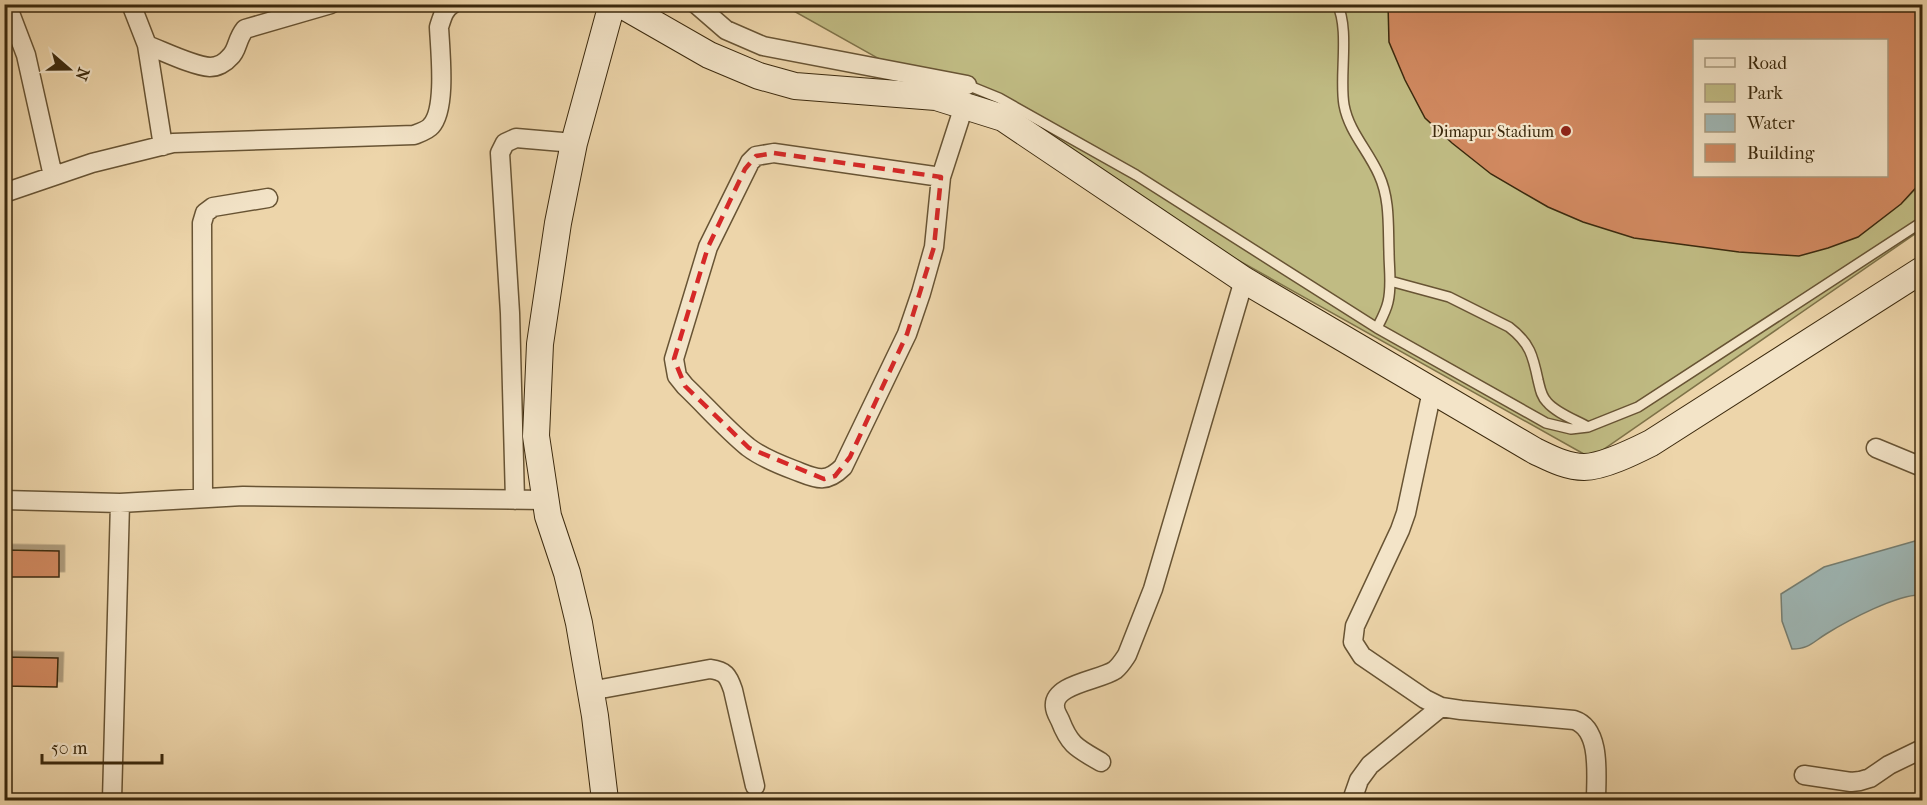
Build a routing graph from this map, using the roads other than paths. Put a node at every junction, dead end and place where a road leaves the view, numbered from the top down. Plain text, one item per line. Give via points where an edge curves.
1 (131, 4) edge
2 (331, 4) edge
3 (453, 4) edge
4 (612, 4) edge
5 (620, 4) edge
6 (696, 4) edge
7 (1337, 4) edge
8 (4, 6) edge
9 (147, 45) junction
10 (966, 96) junction
11 (574, 143) junction
12 (163, 146) junction
13 (53, 176) junction
14 (941, 177) junction
15 (4, 193) edge
16 (268, 198) dead end
17 (1923, 222) edge
18 (1923, 270) edge
19 (1244, 280) junction
20 (1390, 282) junction
21 (1377, 328) junction
22 (1432, 391) junction
23 (1588, 427) junction
24 (1876, 448) dead end
25 (1923, 467) edge
26 (203, 498) junction
27 (4, 500) edge
28 (515, 500) junction
29 (545, 500) junction
30 (120, 503) junction
31 (590, 691) junction
32 (1441, 706) junction
33 (1923, 749) edge
34 (1101, 762) dead end
35 (1804, 775) dead end
36 (755, 786) dead end
37 (112, 801) edge
38 (606, 801) edge
39 (1352, 801) edge
40 (1596, 801) edge

1 - 9 street
2 - 9 street via 245,29 238,37 233,55 225,63 211,67
3 - 12 street via 448,6 439,27 441,100 431,127 414,135
4 - 11 street
5 - 10 street via 709,55 795,86
6 - 10 street via 726,30 763,46
7 - 20 lane via 1343,42 1343,102 1347,121 1379,174 1384,191
8 - 13 street via 26,55
9 - 12 street
10 - 14 street
10 - 19 street
10 - 21 lane via 999,98 1136,175
11 - 28 street via 516,138 505,143 500,153 510,313
11 - 29 street via 540,344 536,436
12 - 13 street
13 - 15 street
14 - 14 street via 774,153 756,156 750,162 708,247 674,358 677,376 685,386 749,448 814,478 835,476 843,467 907,334 921,293 934,247
16 - 26 street via 213,207 205,213 202,223
17 - 23 lane via 1638,407
18 - 22 street via 1651,443 1616,459 1585,467 1559,463
19 - 22 street
19 - 34 street via 1153,589 1127,655 1114,671 1062,690 1056,698 1054,706 1065,735
20 - 21 lane via 1388,305
20 - 23 lane via 1449,297 1509,327 1527,343 1533,355 1545,400
21 - 23 lane via 1546,423 1571,429
22 - 32 street via 1406,513 1354,626 1353,642 1362,656
24 - 25 street
26 - 28 street
26 - 30 street
27 - 30 street
28 - 29 street
29 - 31 street via 579,623
30 - 37 street
31 - 36 street via 720,670 729,678 733,690
31 - 38 street
32 - 39 street via 1370,765 1359,780
32 - 40 street via 1574,720 1586,726 1593,741
33 - 35 street via 1860,781

